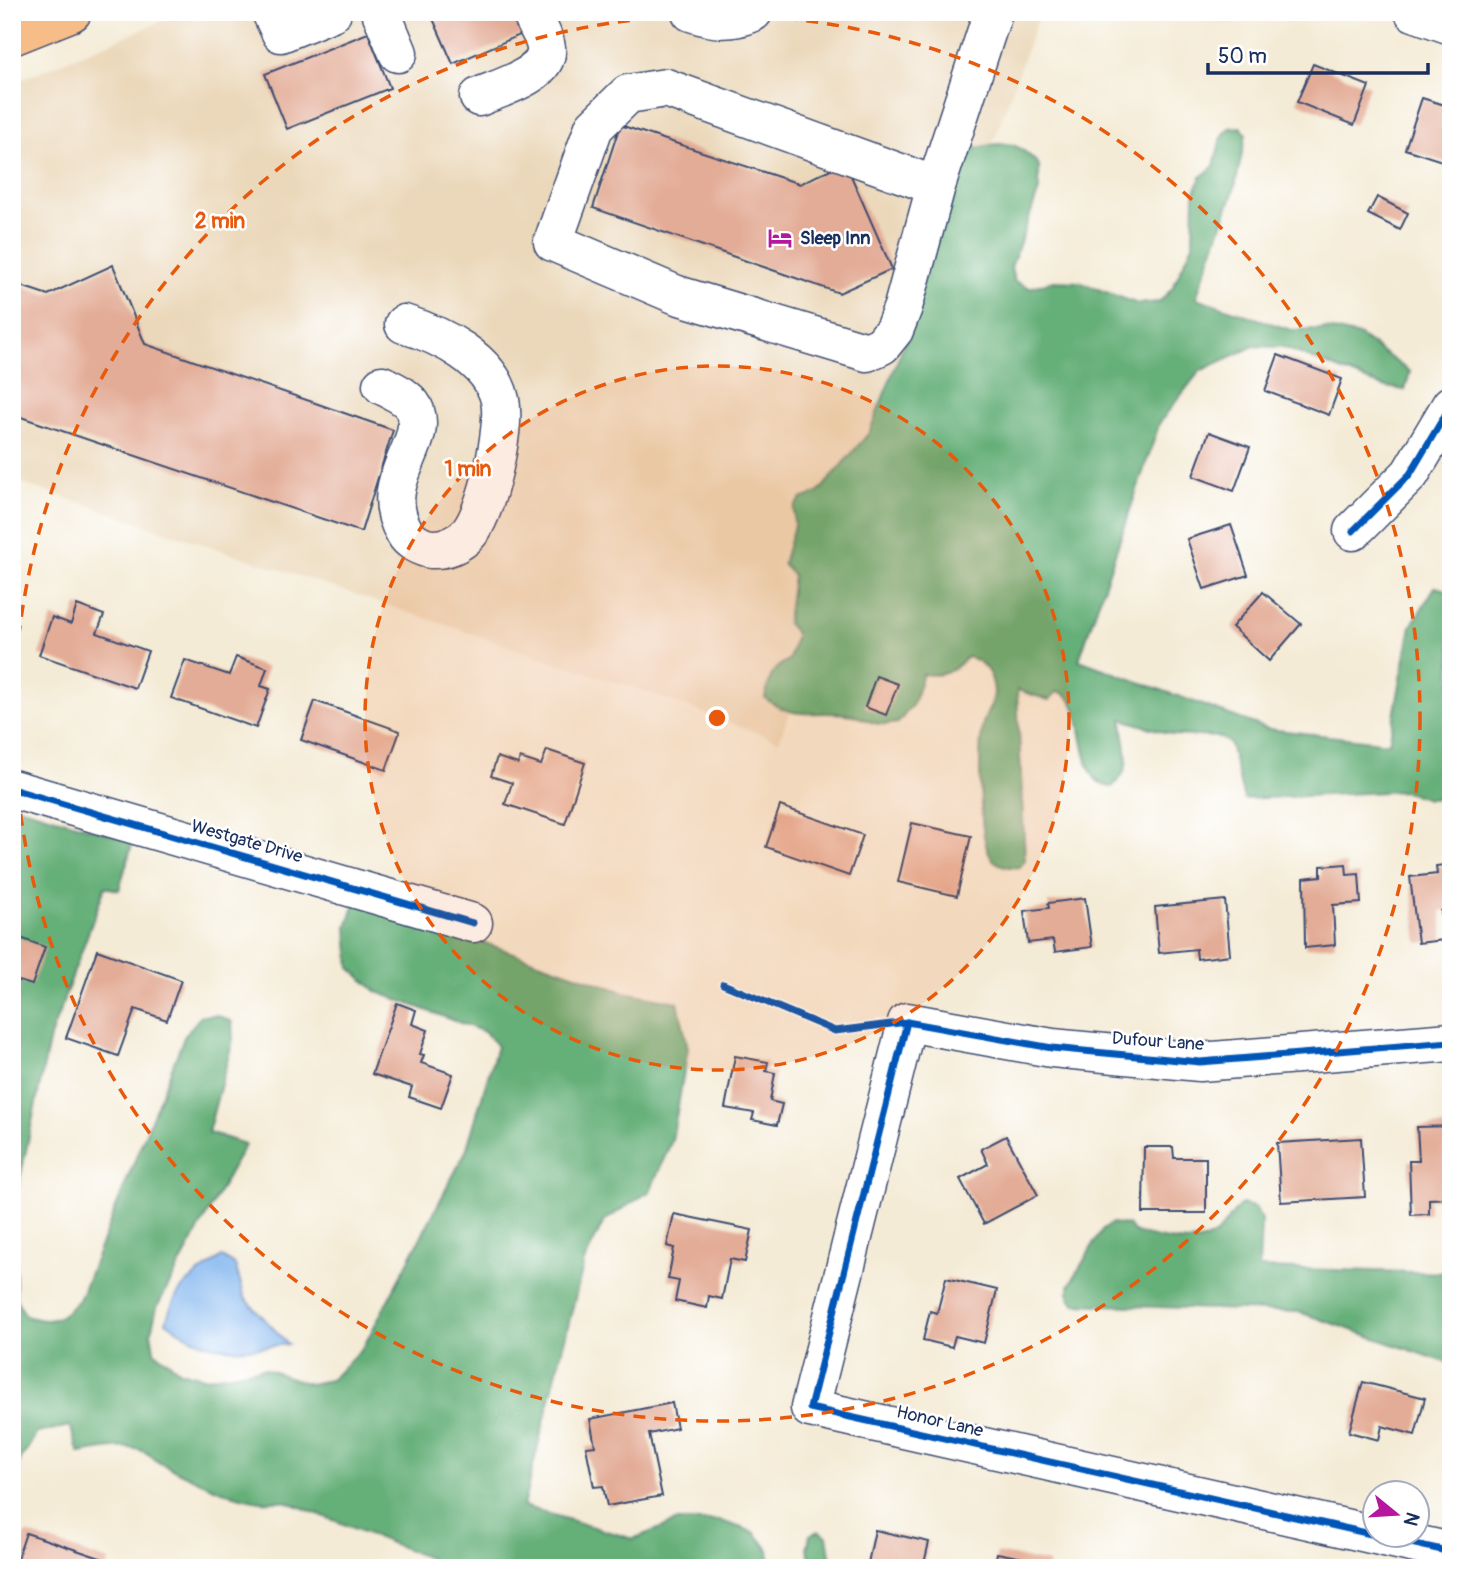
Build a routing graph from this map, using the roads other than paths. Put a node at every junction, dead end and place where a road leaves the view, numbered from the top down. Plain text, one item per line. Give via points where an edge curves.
1 (271, 12) edge
2 (332, 12) edge
3 (381, 12) edge
4 (531, 12) edge
5 (691, 12) edge
6 (753, 12) edge
7 (993, 12) edge
8 (1414, 12) edge
9 (58, 15) edge
10 (1451, 24) edge
11 (12, 36) edge
12 (398, 53) dead end
13 (479, 97) dead end
14 (936, 186) junction
15 (404, 324) dead end
16 (382, 385) dead end
17 (1451, 405) edge
18 (1353, 531) dead end
19 (12, 789) edge
20 (473, 923) dead end
21 (907, 1022) joint
22 (1451, 1042) edge
23 (1451, 1552) edge

1 - 2 street via 281,33
3 - 12 street
4 - 13 street via 546,47 544,61 535,71
5 - 6 street via 720,20
7 - 14 street
8 - 10 street
9 - 11 highway
14 - 14 street via 898,318 882,345 867,352 677,295 553,242 594,127 628,94 666,88
15 - 16 street via 464,352 489,376 500,399 502,430 479,519 453,546 430,549 408,540 396,519 394,495 415,431 415,411 406,398
17 - 18 street via 1409,474
19 - 20 street, Westgate Drive
21 - 22 street, Dufour Lane via 1052,1048 1200,1062
21 - 23 street, Honor Lane via 810,1408

